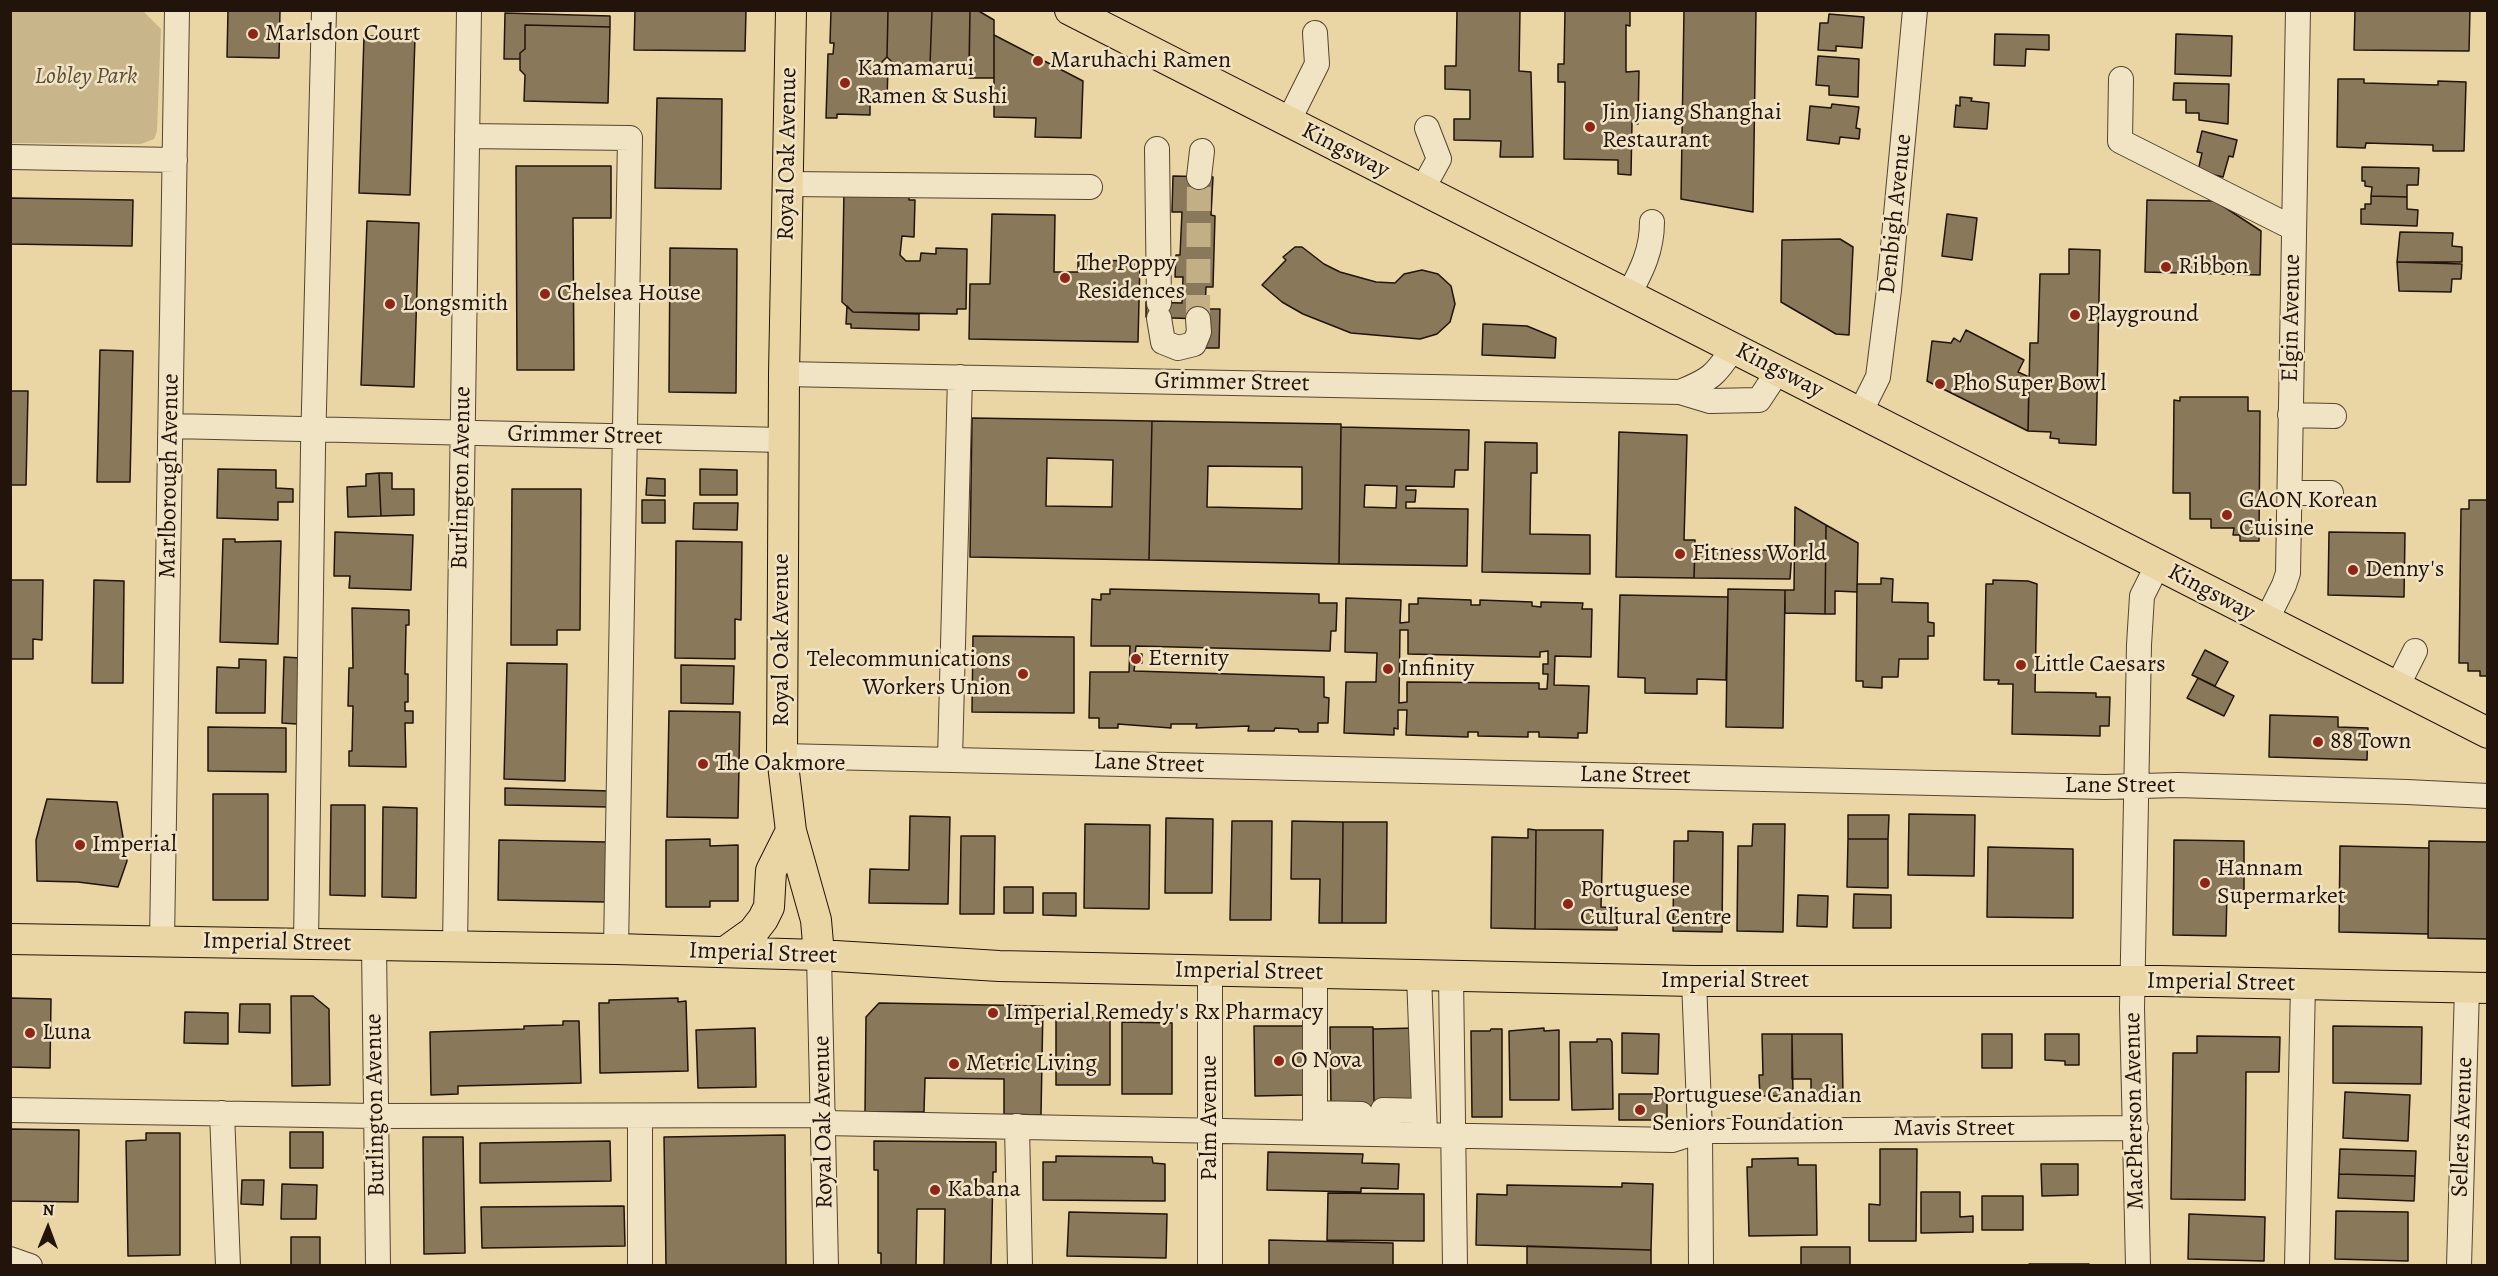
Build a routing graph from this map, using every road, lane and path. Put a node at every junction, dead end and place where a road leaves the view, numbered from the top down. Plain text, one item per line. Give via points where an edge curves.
1 (177, 10) edge
2 (324, 10) edge
3 (469, 10) edge
4 (791, 10) edge
5 (1070, 10) edge
6 (1915, 10) edge
7 (2298, 10) edge
8 (1315, 33) dead end
9 (2121, 79) dead end
10 (1288, 122) junction
11 (1427, 128) dead end
12 (467, 136) junction
13 (1157, 149) dead end
14 (1202, 151) dead end
15 (10, 157) edge
16 (175, 160) junction
17 (1199, 177) tunnel mouth
18 (788, 184) junction
19 (1090, 187) dead end
20 (1422, 190) junction
21 (1652, 222) dead end
22 (2293, 228) junction
23 (1629, 294) junction
24 (1198, 319) tunnel mouth
25 (1733, 348) junction
26 (1778, 371) junction
27 (784, 374) junction
28 (960, 377) junction
29 (1680, 392) junction
30 (1860, 413) junction
31 (2290, 415) junction
32 (2334, 416) dead end
33 (171, 426) junction
34 (314, 429) junction
35 (463, 433) junction
36 (625, 437) junction
37 (783, 440) junction
38 (2289, 493) junction
39 (2331, 493) dead end
40 (2158, 564) junction
41 (2266, 621) junction
42 (2415, 651) dead end
43 (2397, 687) junction
44 (2487, 733) edge
45 (782, 756) junction
46 (950, 759) junction
47 (2137, 786) junction
48 (2487, 796) edge
49 (791, 831) junction
50 (10, 939) edge
51 (162, 942) junction
52 (306, 943) junction
53 (374, 945) junction
54 (455, 946) junction
55 (616, 949) junction
56 (725, 952) junction
57 (819, 955) junction
58 (1210, 971) junction
59 (1315, 973) junction
60 (1419, 975) junction
61 (1450, 976) junction
62 (1694, 981) junction
63 (2133, 981) junction
64 (2302, 984) junction
65 (2477, 988) edge
66 (10, 1110) edge
67 (222, 1113) junction
68 (375, 1116) junction
69 (640, 1117) junction
70 (824, 1119) junction
71 (1425, 1122) junction
72 (1315, 1123) junction
73 (1017, 1126) junction
74 (2136, 1128) junction
75 (1209, 1131) junction
76 (1700, 1131) junction
77 (1452, 1135) junction
78 (10, 1259) edge
79 (30, 1266) edge
80 (228, 1266) edge
81 (378, 1266) edge
82 (640, 1266) edge
83 (826, 1266) edge
84 (1020, 1266) edge
85 (1210, 1266) edge
86 (1455, 1266) edge
87 (1701, 1266) edge
88 (2138, 1266) edge
89 (2297, 1266) edge
90 (2459, 1266) edge

1 - 16 street, Marlborough Avenue
2 - 34 street
3 - 12 street, Burlington Avenue
4 - 18 main road, Royal Oak Avenue
5 - 10 main road, Kingsway
6 - 30 street, Denbigh Avenue via 1878,377
7 - 22 street, Elgin Avenue
8 - 10 street via 1317,64
9 - 22 street via 2120,141
10 - 20 main road, Kingsway
11 - 20 street via 1440,159
12 - 35 street, Burlington Avenue
12 - 36 street via 630,138
13 - 24 street via 1162,342 1178,348 1194,344 1199,332
14 - 17 street
15 - 16 street
16 - 33 street, Marlborough Avenue
18 - 19 street
18 - 27 main road, Royal Oak Avenue
20 - 23 main road, Kingsway
21 - 23 street via 1645,264
22 - 31 street, Elgin Avenue
23 - 25 main road, Kingsway
25 - 26 main road, Kingsway
25 - 29 street, Grimmer Street via 1717,373
26 - 29 street, Grimmer Street via 1758,400 1710,400
26 - 30 main road, Kingsway
27 - 28 street, Grimmer Street
27 - 37 main road, Royal Oak Avenue
28 - 29 street, Grimmer Street
28 - 46 street
30 - 40 main road, Kingsway
31 - 32 street
31 - 38 street, Elgin Avenue
33 - 34 street, Grimmer Street
33 - 51 street, Marlborough Avenue
34 - 35 street, Grimmer Street
34 - 52 street
35 - 36 street, Grimmer Street
35 - 54 street, Burlington Avenue
36 - 37 street, Grimmer Street
36 - 55 street
37 - 45 main road, Royal Oak Avenue
38 - 39 street
38 - 41 street, Elgin Avenue via 2288,573
40 - 41 main road, Kingsway
40 - 47 street, MacPherson Avenue via 2142,596
41 - 43 main road, Kingsway
42 - 43 street
43 - 44 main road, Kingsway
45 - 46 street, Lane Street
45 - 49 main road, Royal Oak Avenue
46 - 47 street, Lane Street
47 - 48 street, Lane Street
47 - 63 street, MacPherson Avenue
49 - 56 main road via 771,871 769,907 763,919 753,932
49 - 57 main road, Royal Oak Avenue via 816,920
50 - 51 main road, Imperial Street
51 - 52 main road, Imperial Street
52 - 53 main road, Imperial Street
53 - 54 main road, Imperial Street
53 - 68 street, Burlington Avenue
54 - 55 main road, Imperial Street
55 - 56 main road, Imperial Street
56 - 57 main road, Imperial Street
57 - 58 main road, Imperial Street via 999,966
57 - 70 street, Royal Oak Avenue
58 - 59 main road, Imperial Street
58 - 75 street, Palm Avenue
59 - 60 main road, Imperial Street
59 - 72 street
60 - 61 main road, Imperial Street
60 - 71 street
61 - 62 main road, Imperial Street
61 - 77 street
62 - 63 main road, Imperial Street
62 - 76 street
63 - 64 main road, Imperial Street
63 - 74 street, MacPherson Avenue
64 - 65 main road, Imperial Street
64 - 89 street
65 - 90 street, Sellers Avenue
66 - 67 street, Mavis Street
67 - 68 street, Mavis Street
67 - 80 street
68 - 69 street, Mavis Street
68 - 81 street, Burlington Avenue
69 - 70 street, Mavis Street
69 - 82 street
70 - 73 street, Mavis Street
70 - 83 street, Royal Oak Avenue
71 - 72 street, Mavis Street via 1372,1133
71 - 77 street, Mavis Street
72 - 75 street, Mavis Street
73 - 75 street, Mavis Street
73 - 84 street
74 - 76 street, Mavis Street
74 - 88 street, MacPherson Avenue
75 - 85 street, Palm Avenue
76 - 77 street, Mavis Street via 1672,1140
76 - 87 street
77 - 86 street
78 - 79 street

